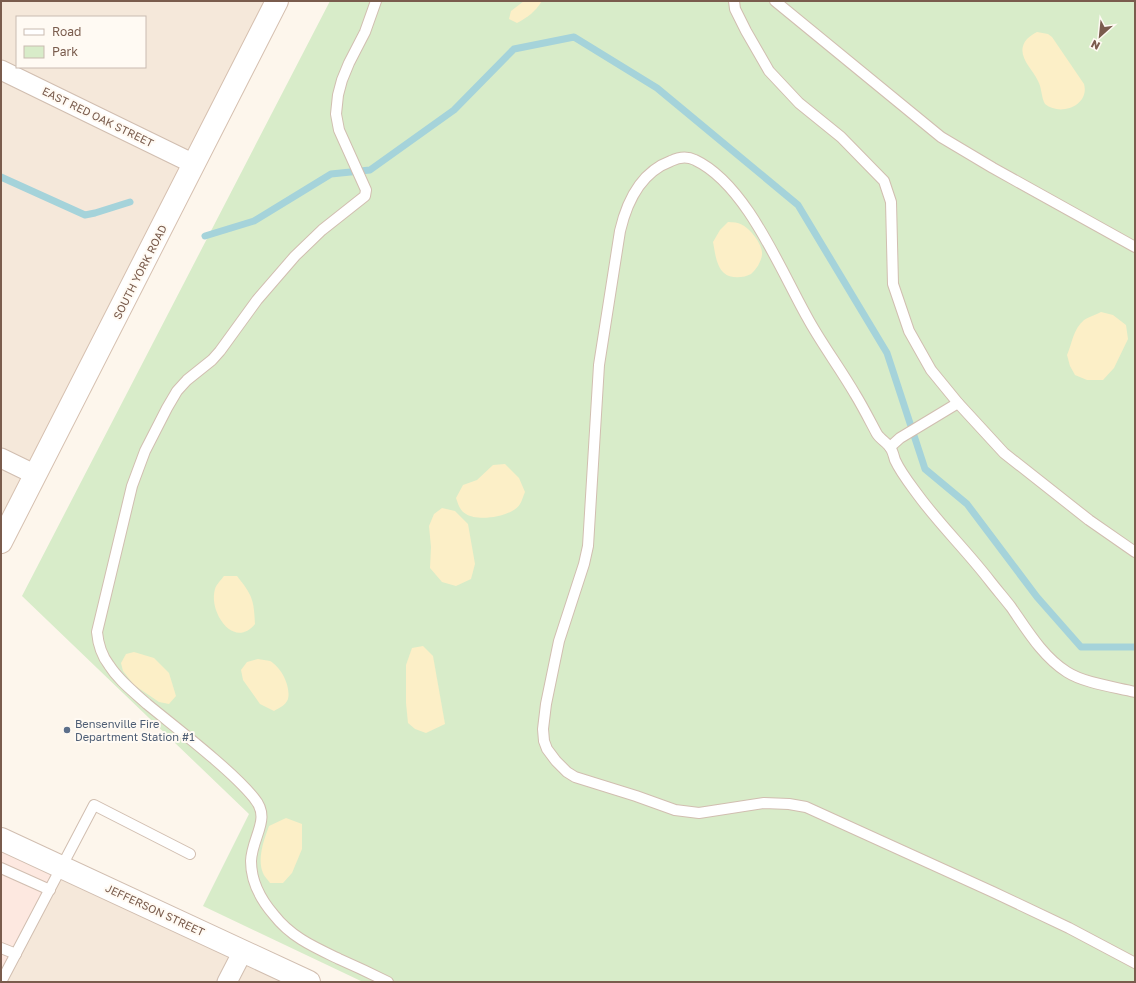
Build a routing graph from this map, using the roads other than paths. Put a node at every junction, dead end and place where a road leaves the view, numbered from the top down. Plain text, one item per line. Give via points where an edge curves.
1 (277, 1) edge
2 (376, 1) edge
3 (734, 1) edge
4 (775, 1) edge
5 (1, 70) edge
6 (194, 164) junction
7 (1135, 247) edge
8 (958, 403) junction
9 (890, 447) junction
10 (1, 458) edge
11 (36, 475) junction
12 (1, 542) edge
13 (1135, 552) edge
14 (1135, 692) edge
15 (1, 839) edge
16 (190, 854) dead end
17 (61, 867) junction
18 (1, 868) edge
19 (50, 890) junction
20 (1, 948) edge
21 (243, 951) junction
22 (16, 954) junction
23 (1135, 963) edge
24 (2, 982) edge
25 (227, 982) edge
26 (309, 982) edge
27 (388, 982) edge

1 - 6 main road, SOUTH YORK ROAD
2 - 27 lane via 365,32 342,80 336,119 366,190 365,196 322,230 290,262 257,300 220,351 182,385 167,408 145,451 132,486 97,632 100,648 113,672 138,696 228,770 259,804 262,815 252,851 252,871 254,882 274,916 306,943
3 - 8 lane via 746,32 769,71 799,103 841,137 884,181 891,202 893,284 909,331 931,370
4 - 7 lane via 941,137
5 - 6 street, EAST RED OAK STREET
6 - 11 main road, SOUTH YORK ROAD
8 - 9 lane via 900,438
8 - 13 lane via 1004,453 1089,520
9 - 14 lane via 900,470 917,494 973,559 1033,639 1052,660 1076,676
9 - 23 lane via 877,434 817,335 742,202 726,184 695,160 677,158 655,169 634,192 623,216 620,231 599,365 588,546 558,641 550,678 543,729 547,749 562,768 575,777 675,810 699,813 764,803 799,806 814,811 993,892
10 - 11 street
11 - 12 main road, SOUTH YORK ROAD
15 - 17 main road, JEFFERSON STREET
16 - 17 lane via 94,805
17 - 19 lane
17 - 21 main road, JEFFERSON STREET
18 - 19 lane
19 - 22 lane
20 - 22 lane
21 - 25 street
21 - 26 main road, JEFFERSON STREET
22 - 24 lane

